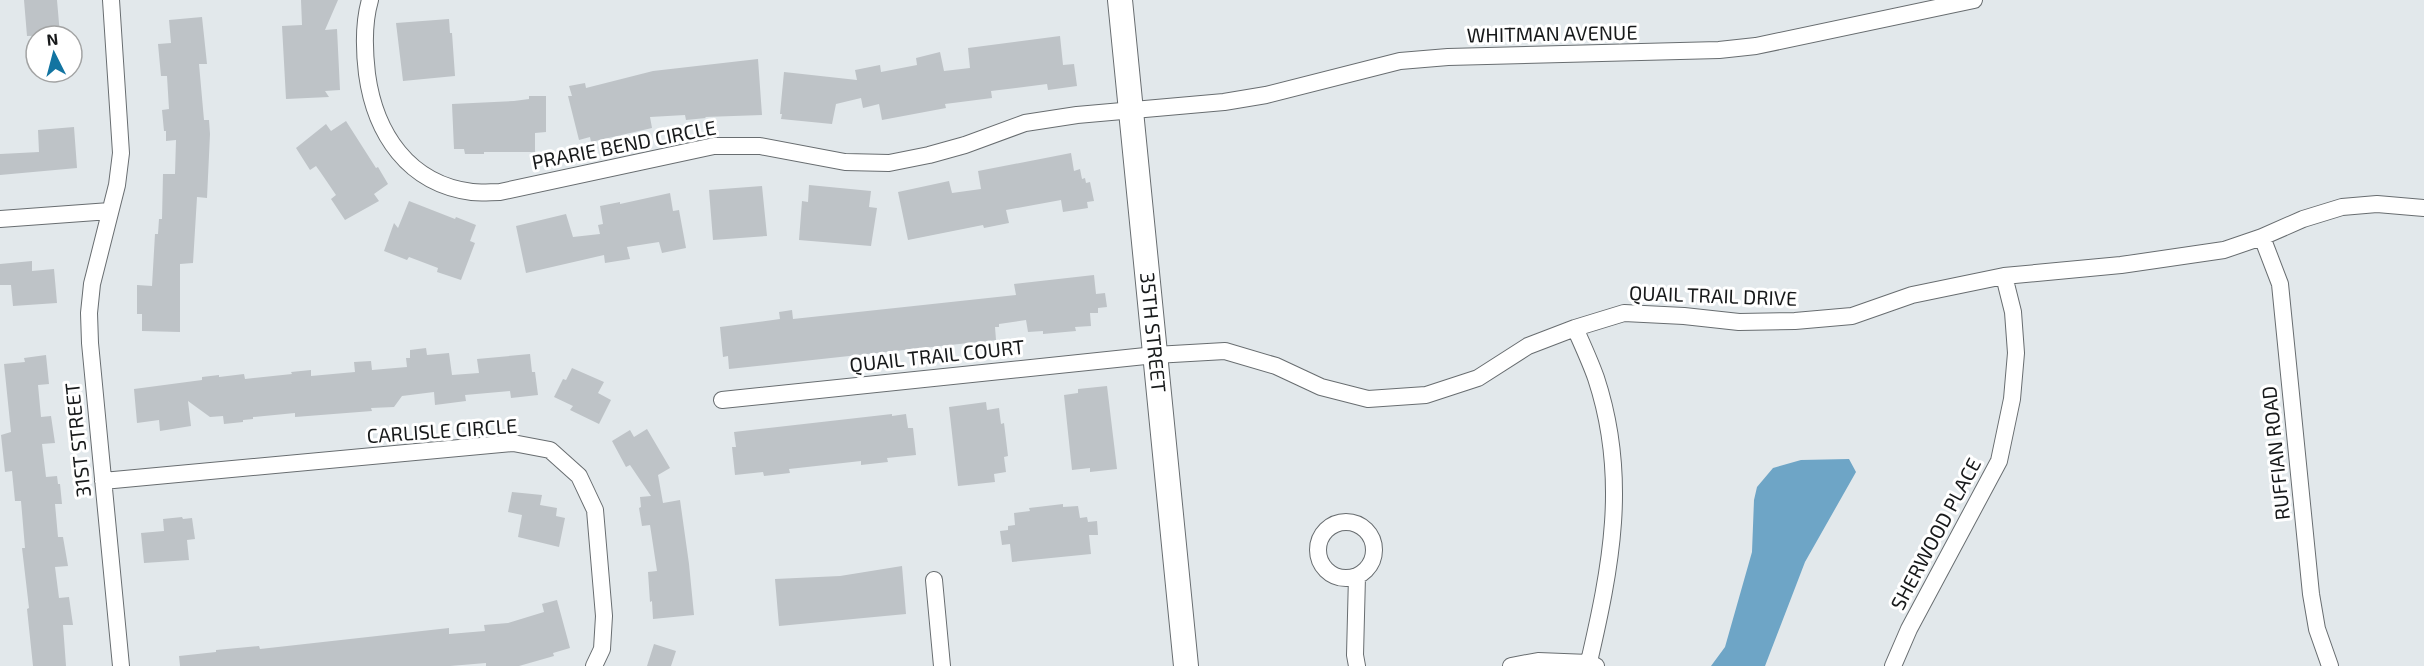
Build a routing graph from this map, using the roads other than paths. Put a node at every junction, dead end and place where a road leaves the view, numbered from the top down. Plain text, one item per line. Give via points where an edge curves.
1 (111, 0) edge
2 (370, 0) edge
3 (1120, 0) edge
4 (1974, 0) edge
5 (1131, 111) junction
6 (2424, 208) edge
7 (110, 211) junction
8 (0, 219) edge
9 (2262, 237) junction
10 (2004, 276) junction
11 (1575, 328) junction
12 (1155, 354) junction
13 (722, 400) dead end
14 (103, 481) junction
15 (1357, 576) dead end
16 (934, 580) dead end
17 (1591, 665) edge
18 (121, 666) edge
19 (594, 666) edge
20 (942, 666) edge
21 (1186, 666) edge
22 (1357, 666) edge
23 (1511, 666) edge
24 (1893, 666) edge
25 (2330, 666) edge

1 - 7 street, 31ST STREET via 121,153
2 - 5 street, PRARIE BEND CIRCLE via 364,51 370,97 383,130 402,158 433,181 471,192 500,192 714,146 760,146 845,162 889,163 965,145 1025,123
3 - 5 street, 35TH STREET
4 - 5 street, WHITMAN AVENUE via 1756,46 1400,61 1256,97
5 - 12 street, 35TH STREET
6 - 9 street, QUAIL TRAIL DRIVE via 2377,204 2342,207
7 - 8 street
7 - 14 street, 31ST STREET via 89,312
9 - 10 street, QUAIL TRAIL DRIVE via 2224,250
9 - 25 street, RUFFIAN ROAD via 2280,284 2311,594 2317,629
10 - 11 street, QUAIL TRAIL DRIVE via 1912,295 1852,316 1739,322 1624,313
10 - 24 street, SHERWOOD PLACE via 2013,312 2016,352 2013,399 1999,461
11 - 12 street, QUAIL TRAIL DRIVE via 1528,346 1478,378 1426,394 1368,399 1321,387 1276,366 1226,351
11 - 17 street via 1596,378 1609,431 1615,485 1609,570
12 - 13 street, QUAIL TRAIL COURT
12 - 21 street, 35TH STREET
14 - 18 street, 31ST STREET
14 - 19 street, CARLISLE CIRCLE via 513,443 550,450 579,476 595,510 604,616 602,649
15 - 22 street
16 - 20 street
17 - 23 street via 1538,661

